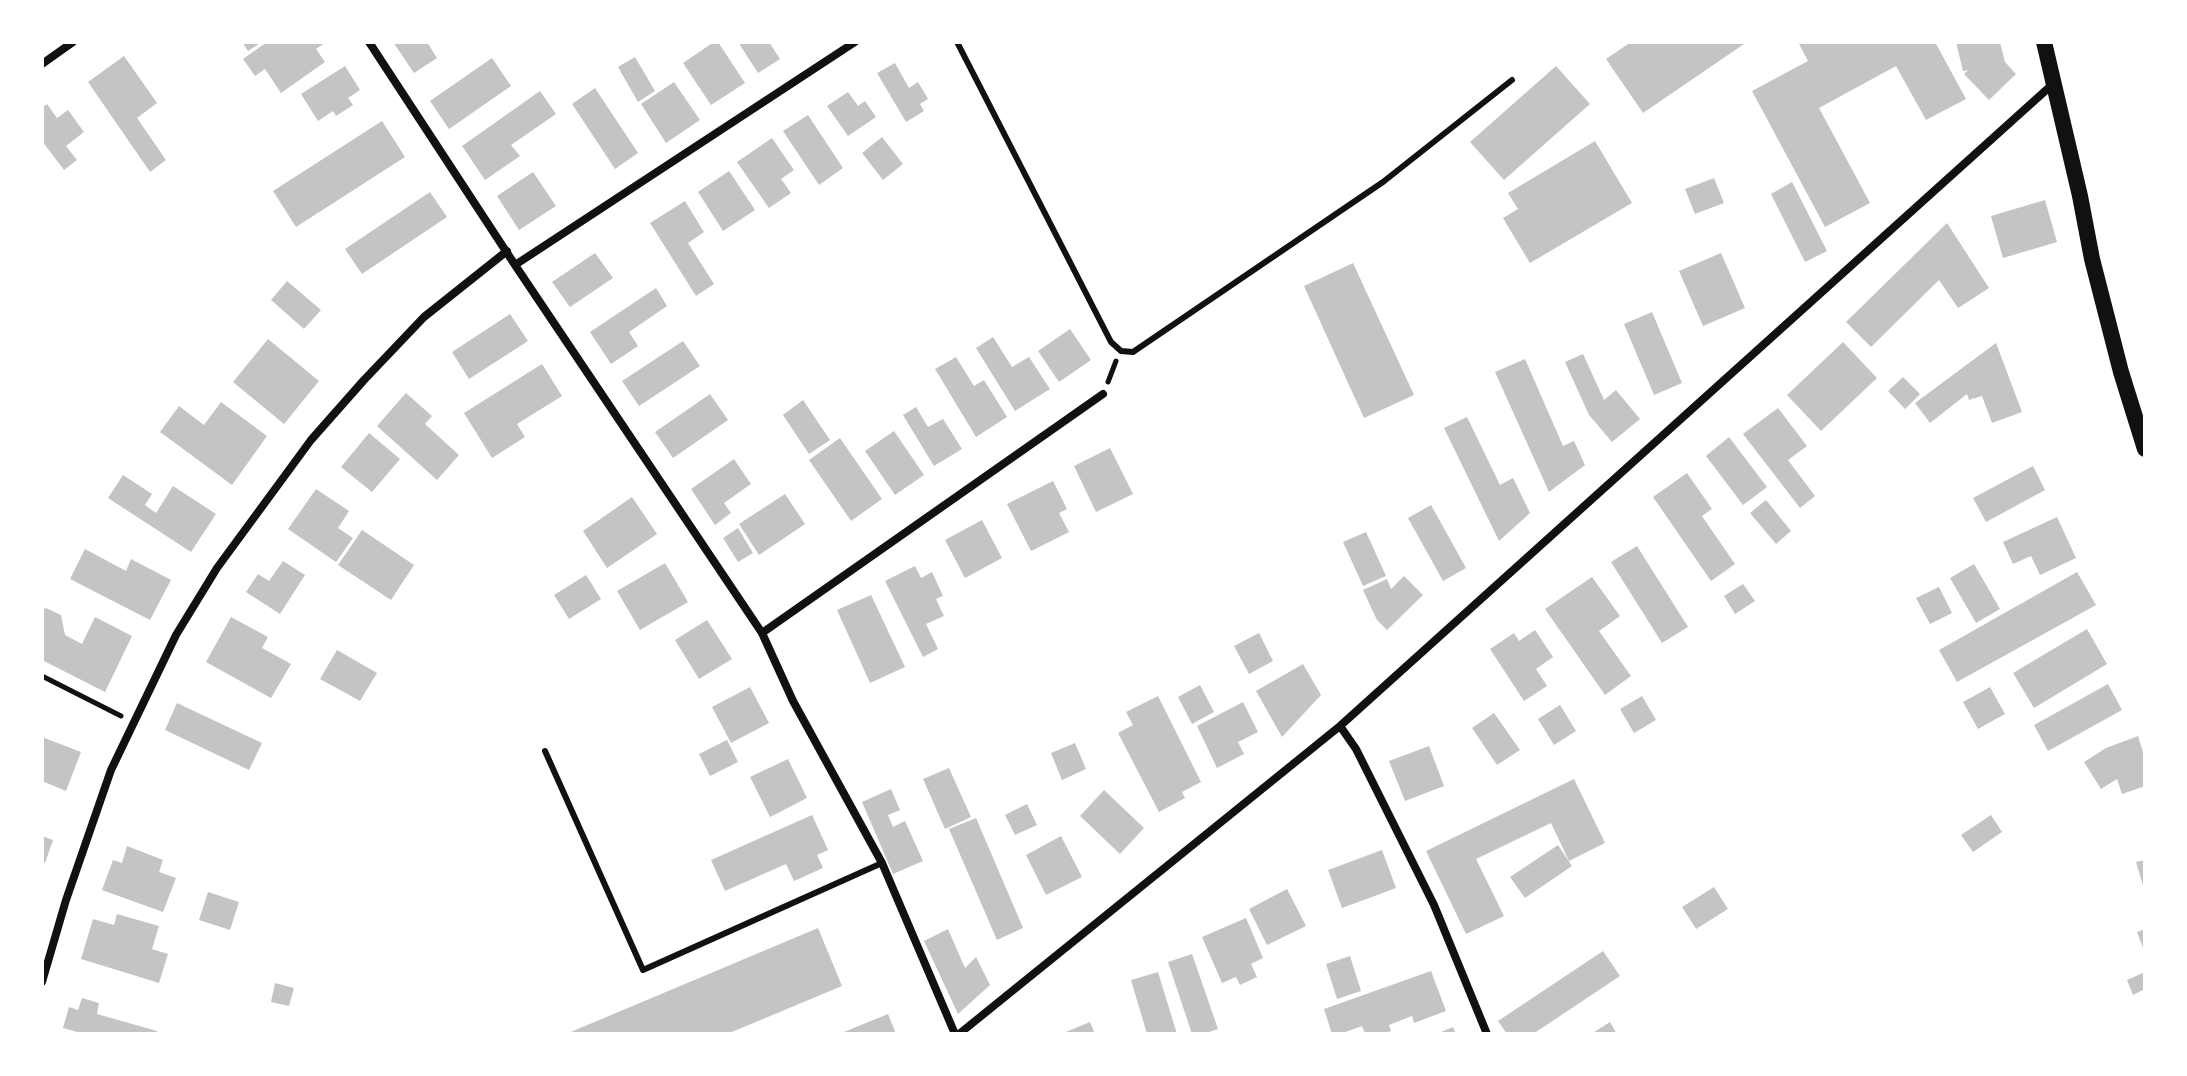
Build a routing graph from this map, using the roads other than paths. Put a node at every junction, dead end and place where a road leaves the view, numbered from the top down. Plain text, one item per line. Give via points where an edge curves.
1 (73, 42) edge
2 (369, 42) edge
3 (855, 42) edge
4 (957, 42) edge
5 (2044, 42) edge
6 (42, 64) edge
7 (1512, 80) dead end
8 (2054, 83) junction
9 (507, 251) junction
10 (515, 265) junction
11 (1103, 394) road end
12 (2145, 449) edge
13 (762, 633) junction
14 (1340, 726) junction
15 (545, 751) dead end
16 (882, 863) junction
17 (42, 982) edge
18 (957, 1034) edge
19 (1487, 1034) edge

1 - 6 street
2 - 9 street
3 - 10 street
4 - 7 lane via 1111,342 1121,351 1133,352 1383,182
5 - 8 main road
8 - 12 main road via 2092,259
8 - 14 street
9 - 10 street
9 - 17 street via 424,317 364,380 311,440 217,568 176,635 111,770
10 - 13 street
11 - 13 street
13 - 16 street
14 - 18 street
14 - 19 street via 1434,905
15 - 16 lane via 643,970
16 - 18 street

